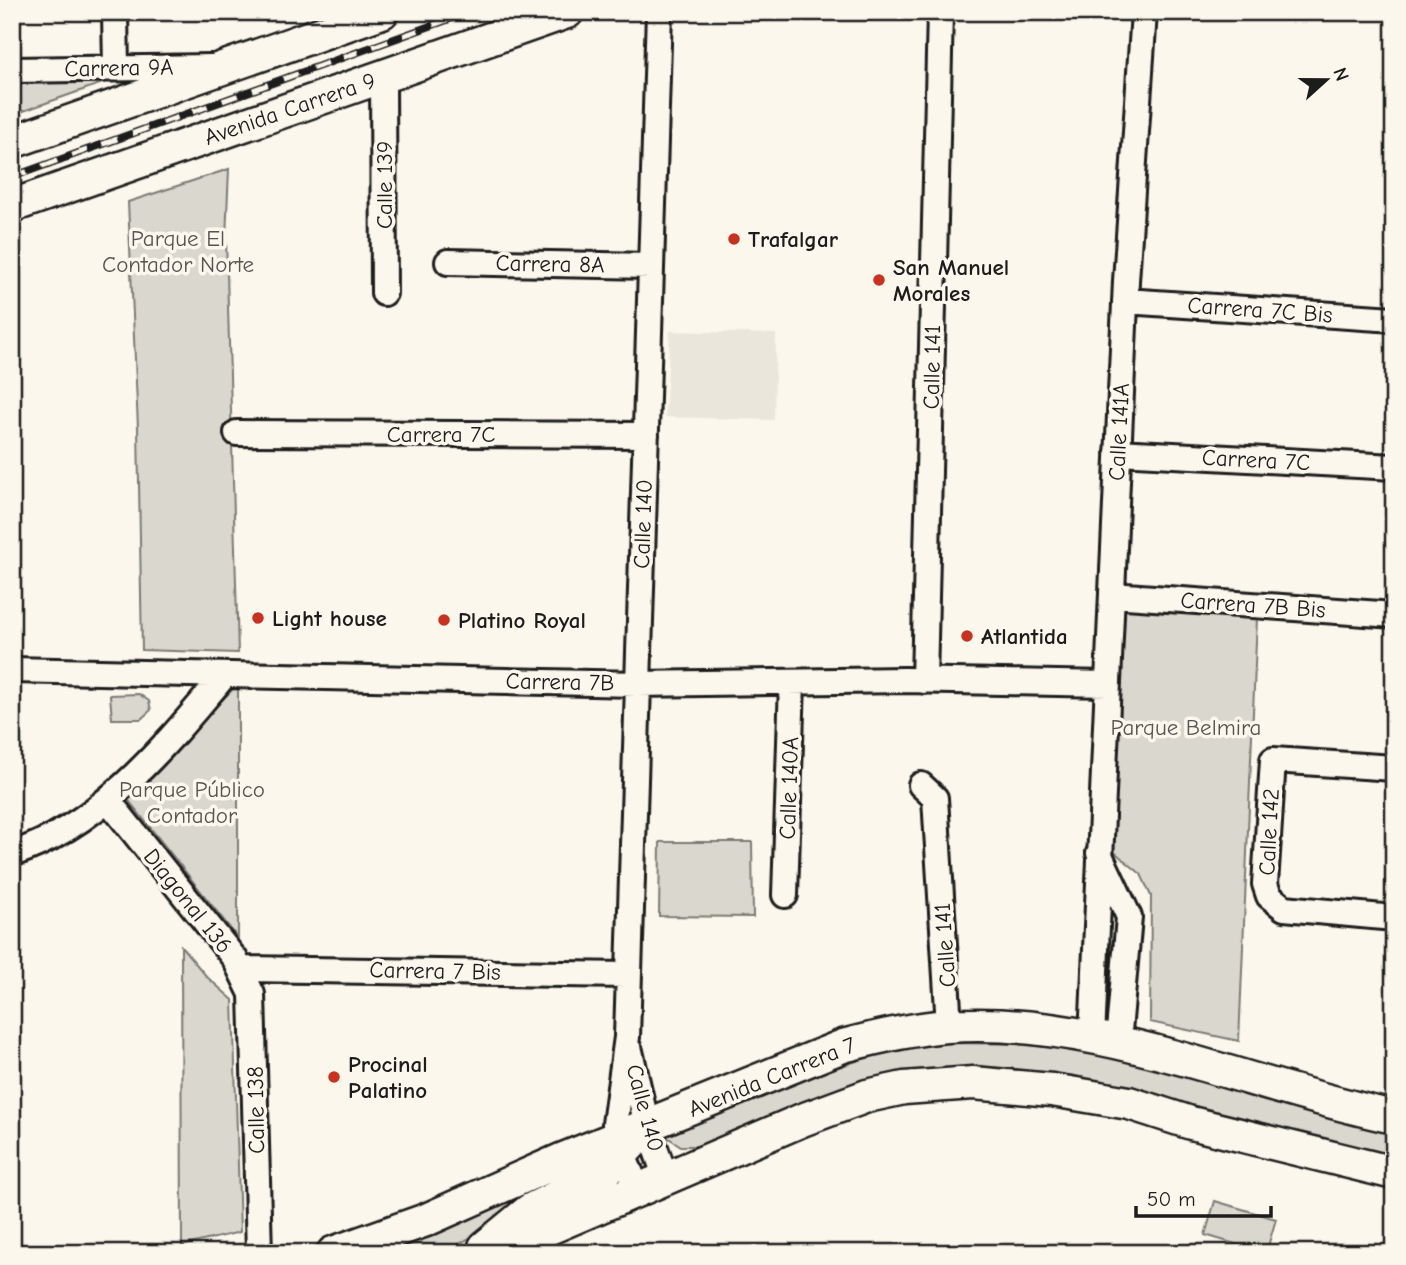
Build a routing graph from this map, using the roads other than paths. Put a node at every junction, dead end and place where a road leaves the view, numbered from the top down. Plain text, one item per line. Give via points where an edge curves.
1 (115, 12) edge
2 (382, 12) edge
3 (567, 12) edge
4 (659, 12) edge
5 (940, 12) edge
6 (1144, 12) edge
7 (226, 66) junction
8 (116, 68) junction
9 (12, 70) edge
10 (383, 77) junction
11 (12, 142) edge
12 (12, 206) edge
13 (448, 262) dead end
14 (651, 266) junction
15 (384, 293) dead end
16 (1125, 301) junction
17 (1394, 318) edge
18 (237, 433) dead end
19 (646, 435) junction
20 (1118, 452) junction
21 (1394, 467) edge
22 (1112, 596) junction
23 (1394, 615) edge
24 (12, 670) edge
25 (225, 675) junction
26 (924, 681) junction
27 (792, 682) junction
28 (637, 684) junction
29 (1108, 684) junction
30 (1394, 768) edge
31 (921, 785) dead end
32 (108, 800) junction
33 (12, 854) edge
34 (785, 895) dead end
35 (1394, 918) edge
36 (242, 969) junction
37 (627, 975) junction
38 (949, 1026) junction
39 (627, 1037) junction
40 (1105, 1040) junction
41 (1394, 1117) edge
42 (647, 1126) junction
43 (620, 1147) junction
44 (1394, 1173) edge
45 (652, 1184) junction
46 (259, 1253) edge
47 (333, 1253) edge
48 (479, 1253) edge
49 (491, 1253) edge

1 - 8 street
2 - 7 main road
3 - 10 main road, Avenida Carrera 9
4 - 14 street, Calle 140
5 - 26 street, Calle 141
6 - 16 street, Calle 141A
7 - 8 street, Carrera 9A
7 - 11 main road
8 - 9 street, Carrera 9A
10 - 12 main road, Avenida Carrera 9
10 - 15 street, Calle 139
13 - 14 street, Carrera 8A
14 - 19 street, Calle 140
16 - 17 street, Carrera 7C Bis
16 - 20 street, Calle 141A
18 - 19 street, Carrera 7C
19 - 28 street, Calle 140
20 - 21 street, Carrera 7C
20 - 22 street, Calle 141A
22 - 23 street, Carrera 7B Bis
22 - 29 street, Calle 141A
24 - 25 street, Carrera 7B
25 - 28 street, Carrera 7B
25 - 32 street
26 - 27 street, Carrera 7B
26 - 29 street, Carrera 7B
27 - 28 street, Carrera 7B
27 - 34 street, Calle 140A
28 - 37 street, Calle 140
29 - 40 street, Calle 141A via 1099,852 1129,917
30 - 35 street, Calle 142 via 1273,761 1265,884 1273,901 1290,910
31 - 38 street, Calle 141 via 935,798
32 - 33 street
32 - 36 street, Diagonal 136
36 - 37 street, Carrera 7 Bis
36 - 46 street, Calle 138 via 253,1009
37 - 39 street, Calle 140
38 - 40 main road, Avenida Carrera 7
38 - 42 main road, Avenida Carrera 7 via 843,1046
39 - 42 street, Calle 140
39 - 43 street, Calle 140 via 615,1116
40 - 41 main road, Avenida Carrera 7 via 1316,1100
42 - 43 main road, Avenida Carrera 7
42 - 45 street, Calle 140
43 - 45 street, Calle 140
43 - 47 main road, Avenida Carrera 7
43 - 48 main road via 595,1180 518,1217
44 - 45 main road via 1191,1123 1129,1103 973,1083 867,1096
45 - 49 main road

